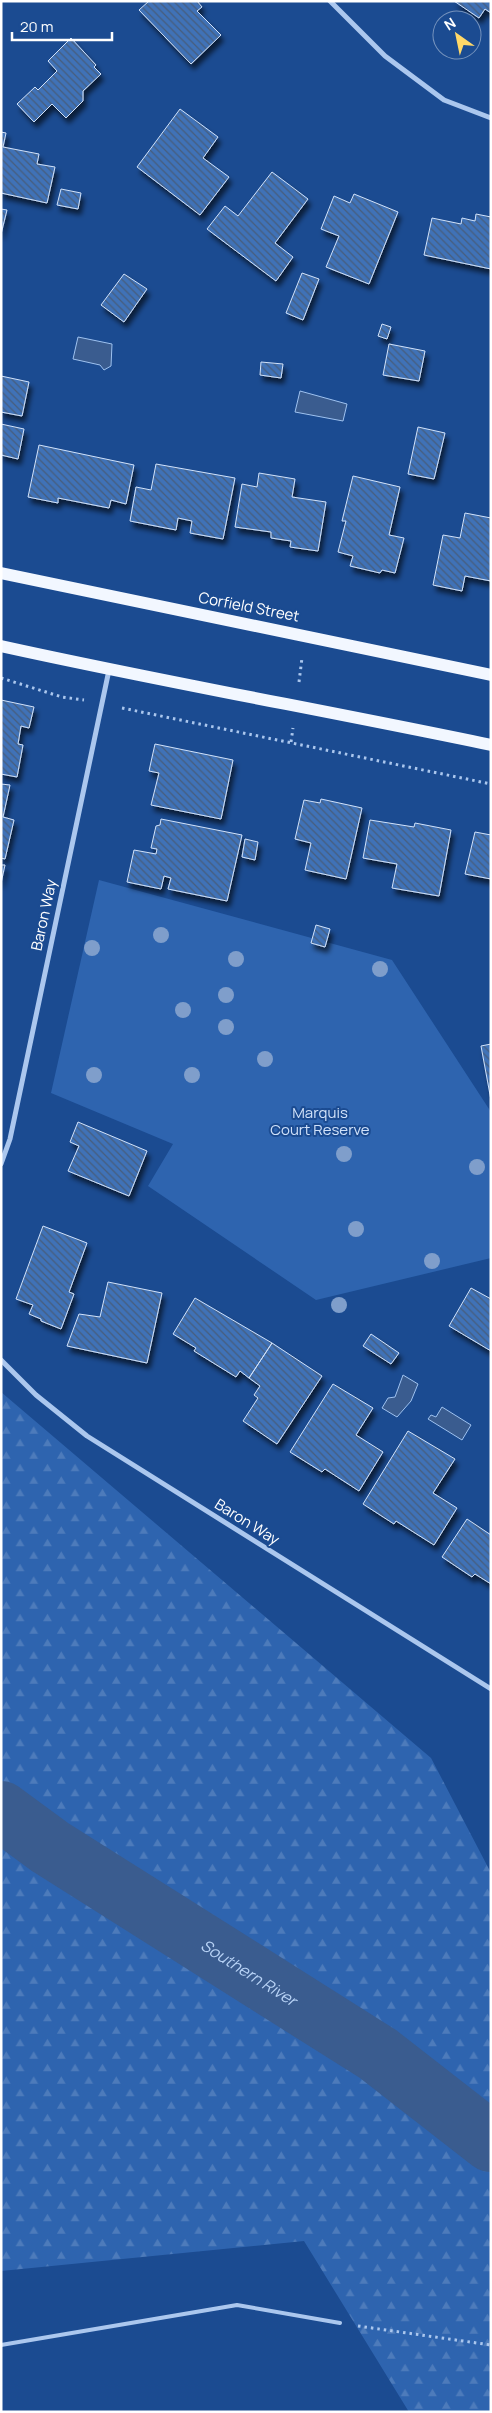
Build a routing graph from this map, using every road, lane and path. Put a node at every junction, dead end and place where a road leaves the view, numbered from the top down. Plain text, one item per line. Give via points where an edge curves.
1 (330, 1) edge
2 (491, 118) edge
3 (1, 574) edge
4 (305, 635) junction
5 (1, 646) edge
6 (109, 670) junction
7 (491, 675) edge
8 (1, 678) edge
9 (102, 704) junction
10 (296, 705) junction
11 (291, 742) junction
12 (491, 745) edge
13 (491, 784) edge
14 (1, 1164) edge
15 (1, 1360) edge
16 (491, 1689) edge
17 (340, 2323) joint
18 (1, 2345) edge
19 (491, 2345) edge

1 - 2 street via 385,56 444,100
3 - 4 main road, Corfield Street
4 - 7 main road, Corfield Street
4 - 10 path
5 - 6 main road
6 - 9 street, Baron Way
6 - 10 main road
8 - 9 path via 62,697
9 - 11 path
9 - 14 street, Baron Way via 10,1139
10 - 11 path
10 - 12 main road
11 - 13 path
15 - 16 street, Baron Way via 36,1395 87,1436
17 - 18 lane via 237,2305
17 - 19 path

